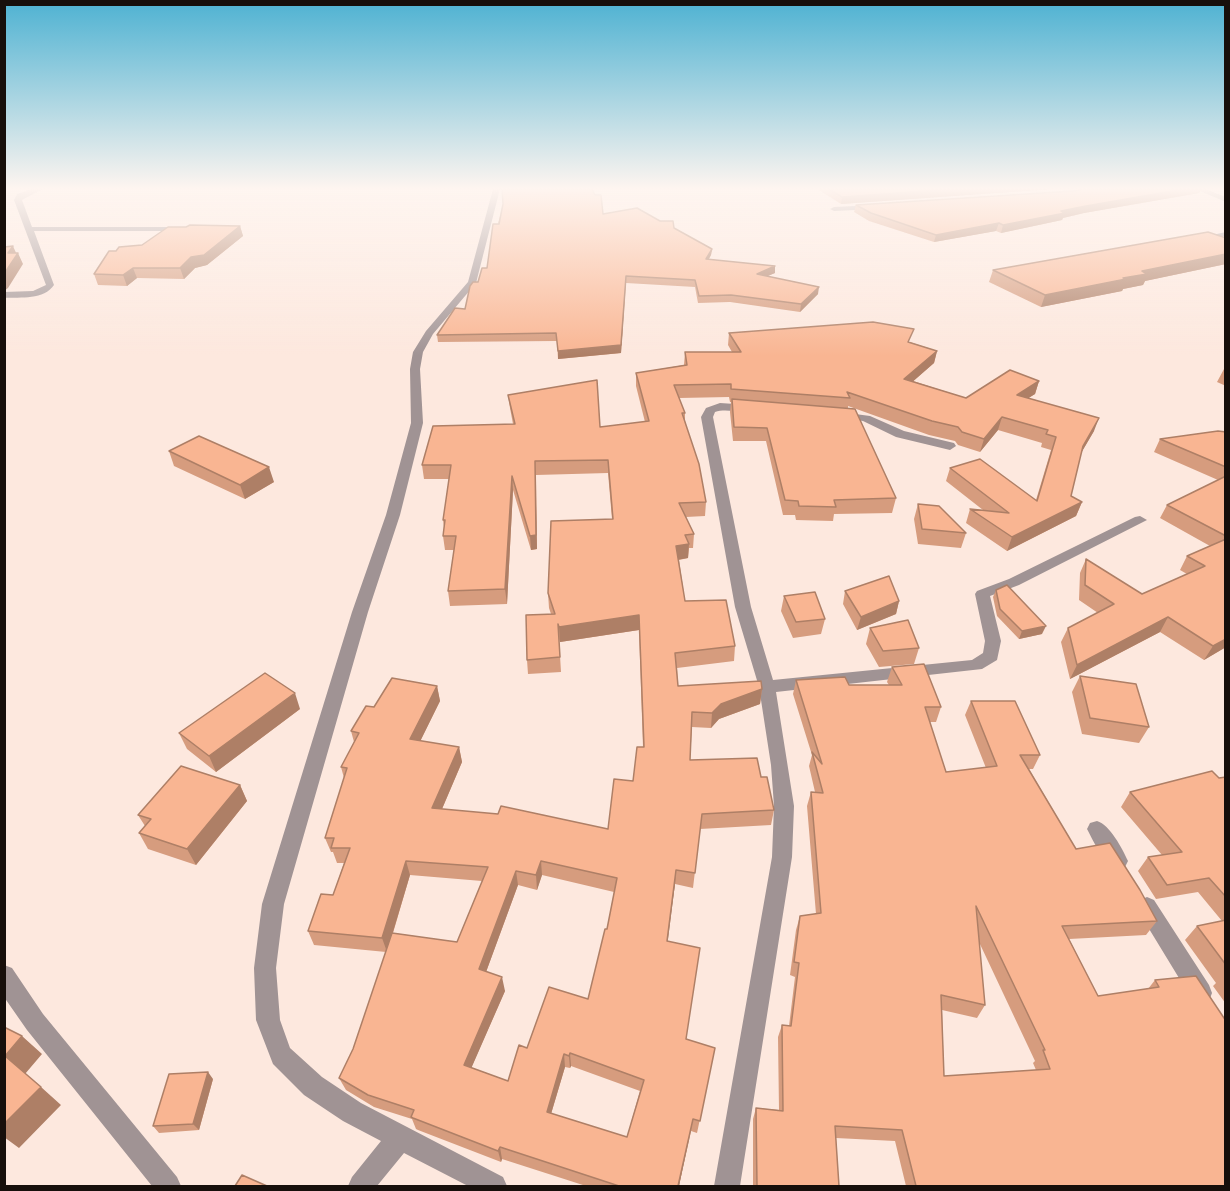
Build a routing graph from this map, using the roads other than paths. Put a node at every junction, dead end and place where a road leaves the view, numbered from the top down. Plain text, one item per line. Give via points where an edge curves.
1 (35, 245) edge
2 (482, 245) edge
3 (4, 295) edge
4 (764, 409) edge
5 (818, 413) edge
6 (950, 446) dead end
7 (1140, 520) dead end
8 (767, 687) junction
9 (1097, 829) dead end
10 (4, 976) edge
11 (1213, 1010) edge
12 (400, 1138) junction
13 (168, 1186) edge
14 (361, 1186) edge
15 (494, 1186) edge
16 (727, 1186) edge

1 - 3 street via 50,285 34,294
2 - 12 street via 472,283 429,333 418,352 417,423 393,515 273,904 265,968 268,1020 281,1056 313,1086
4 - 8 street via 720,406 710,410 707,417 743,607
5 - 6 street via 866,418 900,434
7 - 8 street via 982,594 993,641 991,656 976,664
8 - 16 street via 784,807 782,857
9 - 11 street
10 - 13 street via 35,1022
12 - 14 street
12 - 15 street

